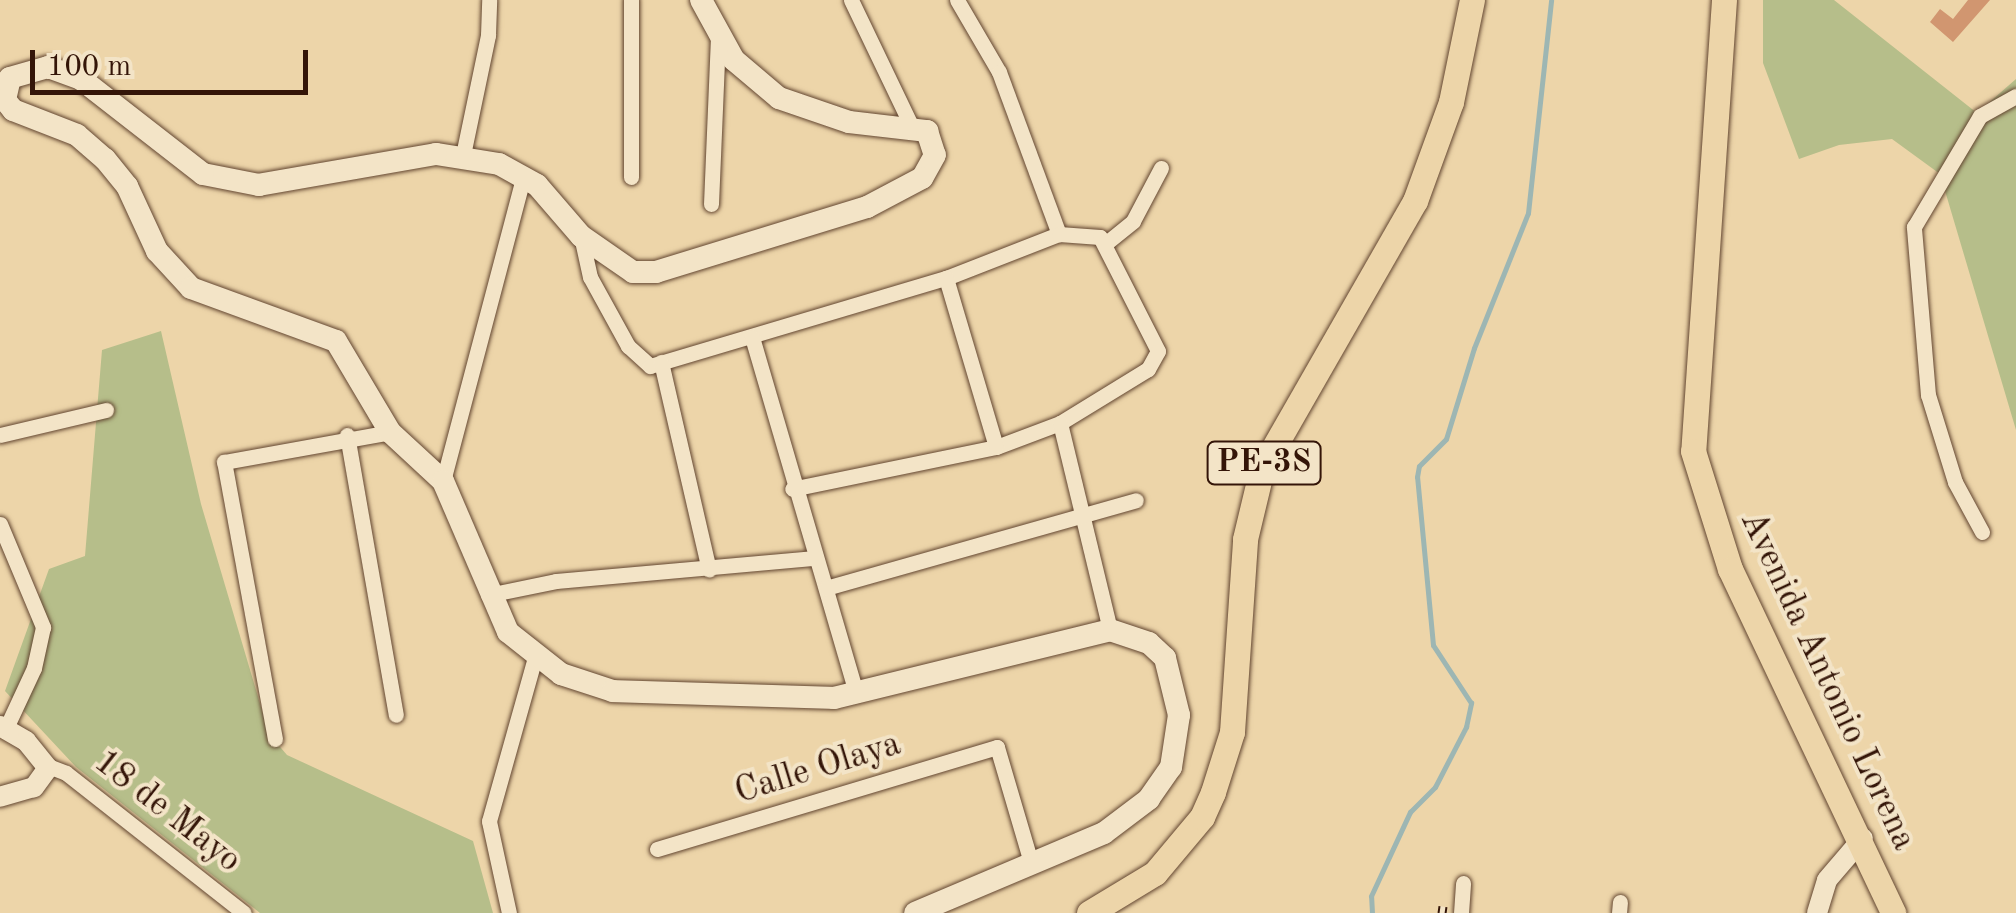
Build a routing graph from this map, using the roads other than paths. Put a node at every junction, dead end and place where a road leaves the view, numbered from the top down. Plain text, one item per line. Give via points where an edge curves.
1 (488, 0) edge
2 (631, 0) edge
3 (701, 0) edge
4 (851, 0) edge
5 (957, 0) edge
6 (1472, 0) edge
7 (1724, 0) edge
8 (718, 36) junction
9 (2016, 96) edge
10 (910, 124) junction
11 (463, 155) junction
12 (1161, 168) dead end
13 (524, 175) junction
14 (632, 178) dead end
15 (711, 204) dead end
16 (1059, 234) junction
17 (582, 236) junction
18 (1105, 244) junction
19 (946, 278) junction
20 (752, 337) junction
21 (661, 362) junction
22 (106, 410) dead end
23 (1060, 423) junction
24 (390, 432) junction
25 (347, 435) junction
26 (0, 436) edge
27 (996, 446) junction
28 (443, 481) junction
29 (792, 489) junction
30 (1136, 500) dead end
31 (1081, 516) junction
32 (0, 524) edge
33 (1982, 532) dead end
34 (815, 558) junction
35 (709, 570) junction
36 (826, 588) junction
37 (488, 595) junction
38 (1110, 630) junction
39 (535, 656) junction
40 (857, 694) junction
41 (396, 715) dead end
42 (2, 721) edge
43 (275, 739) dead end
44 (48, 766) junction
45 (0, 797) edge
46 (1863, 838) junction
47 (657, 849) dead end
48 (1032, 866) junction
49 (1463, 883) dead end
50 (244, 913) edge
51 (509, 913) edge
52 (914, 913) edge
53 (1089, 913) edge
54 (1461, 913) edge
55 (1817, 913) edge
56 (1894, 913) edge

1 - 11 street via 488,35
2 - 14 street
3 - 8 main road
4 - 10 street
5 - 16 street via 998,72
6 - 53 highway, PE-3S via 1451,102 1415,201 1262,468 1245,540 1232,732 1213,792 1202,816 1155,873
7 - 46 highway, Avenida Antonio Lorena via 1693,451 1730,568
8 - 10 main road via 734,60 779,98 849,122
8 - 15 street
9 - 33 street via 1980,116 1914,227 1928,395 1955,482
10 - 17 main road via 927,132 935,155 931,165 912,185 867,207 656,272 633,272
11 - 13 main road
11 - 24 main road via 410,157 259,184 202,174 81,79 48,67 26,69 3,89 13,110 77,135 105,159 127,186 157,251 191,288 336,341
12 - 18 street via 1133,221
13 - 17 main road
13 - 28 street
16 - 18 street via 1088,232
16 - 19 street
17 - 21 street via 590,277 628,346 650,366
18 - 23 street via 1158,351 1156,362
19 - 20 street
19 - 27 street
20 - 21 street
20 - 29 street
21 - 35 street
22 - 26 street
23 - 27 street
23 - 31 street
24 - 25 street
24 - 28 main road
25 - 41 street
25 - 43 street via 231,457 221,470
27 - 29 street
28 - 37 main road
29 - 34 street
30 - 31 street
31 - 36 street
31 - 38 street
32 - 42 street via 43,627 34,668
34 - 35 street
34 - 36 street
35 - 37 street via 556,581
36 - 40 street
37 - 39 main road via 508,632
38 - 40 main road
38 - 48 main road via 1133,634 1164,658 1179,715 1171,767 1149,799 1104,833
39 - 40 main road via 574,680 613,691
39 - 51 street via 489,821
42 - 44 street
44 - 45 street via 34,787
44 - 50 street, 18 de Mayo via 66,773
46 - 55 street via 1828,880
46 - 56 highway, Avenida Antonio Lorena
47 - 48 street, Calle Olaya via 996,747
48 - 52 main road
49 - 54 street

